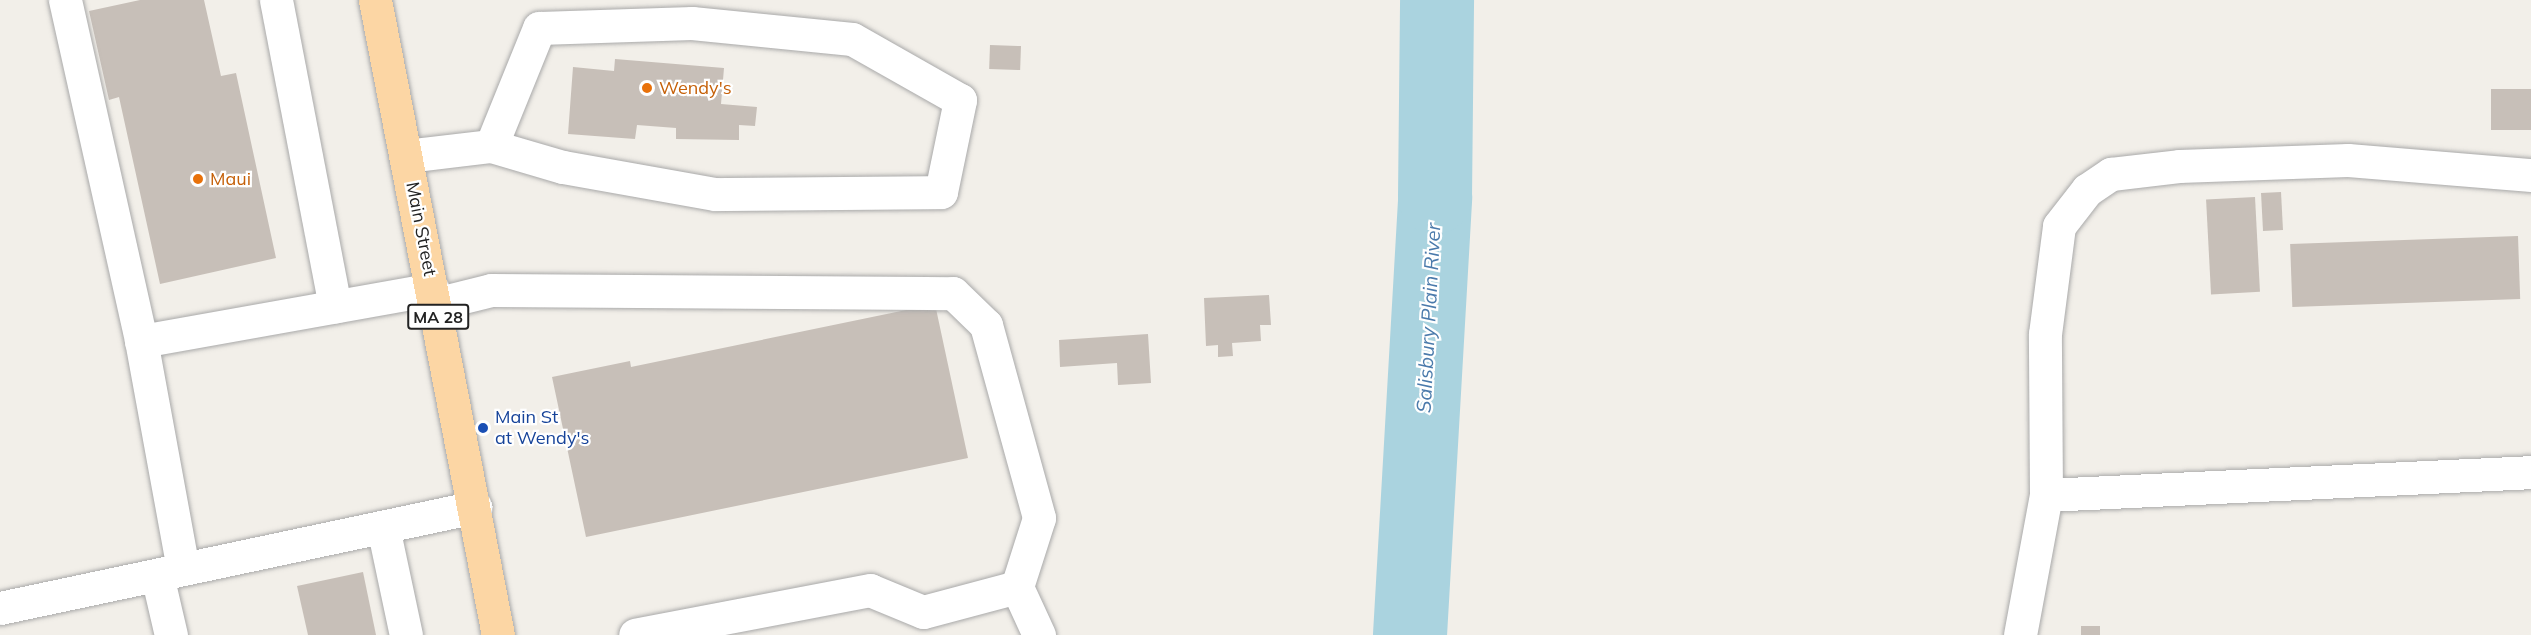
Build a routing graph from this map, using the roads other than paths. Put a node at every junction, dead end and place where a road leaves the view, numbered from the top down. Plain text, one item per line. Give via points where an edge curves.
1 (65, 0) edge
2 (276, 0) edge
3 (375, 0) edge
4 (491, 146) junction
5 (406, 156) junction
6 (2531, 175) edge
7 (434, 296) junction
8 (335, 306) junction
9 (141, 341) junction
10 (2531, 472) edge
11 (2046, 495) junction
12 (475, 507) junction
13 (383, 526) junction
14 (170, 572) junction
15 (1017, 587) junction
16 (0, 608) edge
17 (0, 624) edge
18 (2, 635) edge
19 (171, 635) edge
20 (406, 635) edge
21 (498, 635) edge
22 (635, 635) edge
23 (1040, 635) edge
24 (2020, 635) edge

1 - 9 lane
2 - 8 lane
3 - 5 main road, Main Street / MA 28
4 - 4 lane via 539,28 692,23 852,39 960,100 941,192 715,194 563,167
4 - 5 lane
5 - 7 main road, Main Street / MA 28
6 - 11 lane via 2348,160 2180,166 2111,174 2087,190 2059,226 2045,334
7 - 8 lane
7 - 12 main road, Main Street / MA 28
7 - 15 lane via 491,290 953,292 987,325 1039,518
8 - 9 lane
9 - 14 lane
10 - 11 lane
11 - 24 lane
12 - 13 lane
12 - 21 main road, Main Street / MA 28
13 - 14 lane
13 - 20 lane
14 - 16 lane
14 - 19 lane
15 - 22 lane via 922,612 870,590
15 - 23 lane
17 - 18 lane

